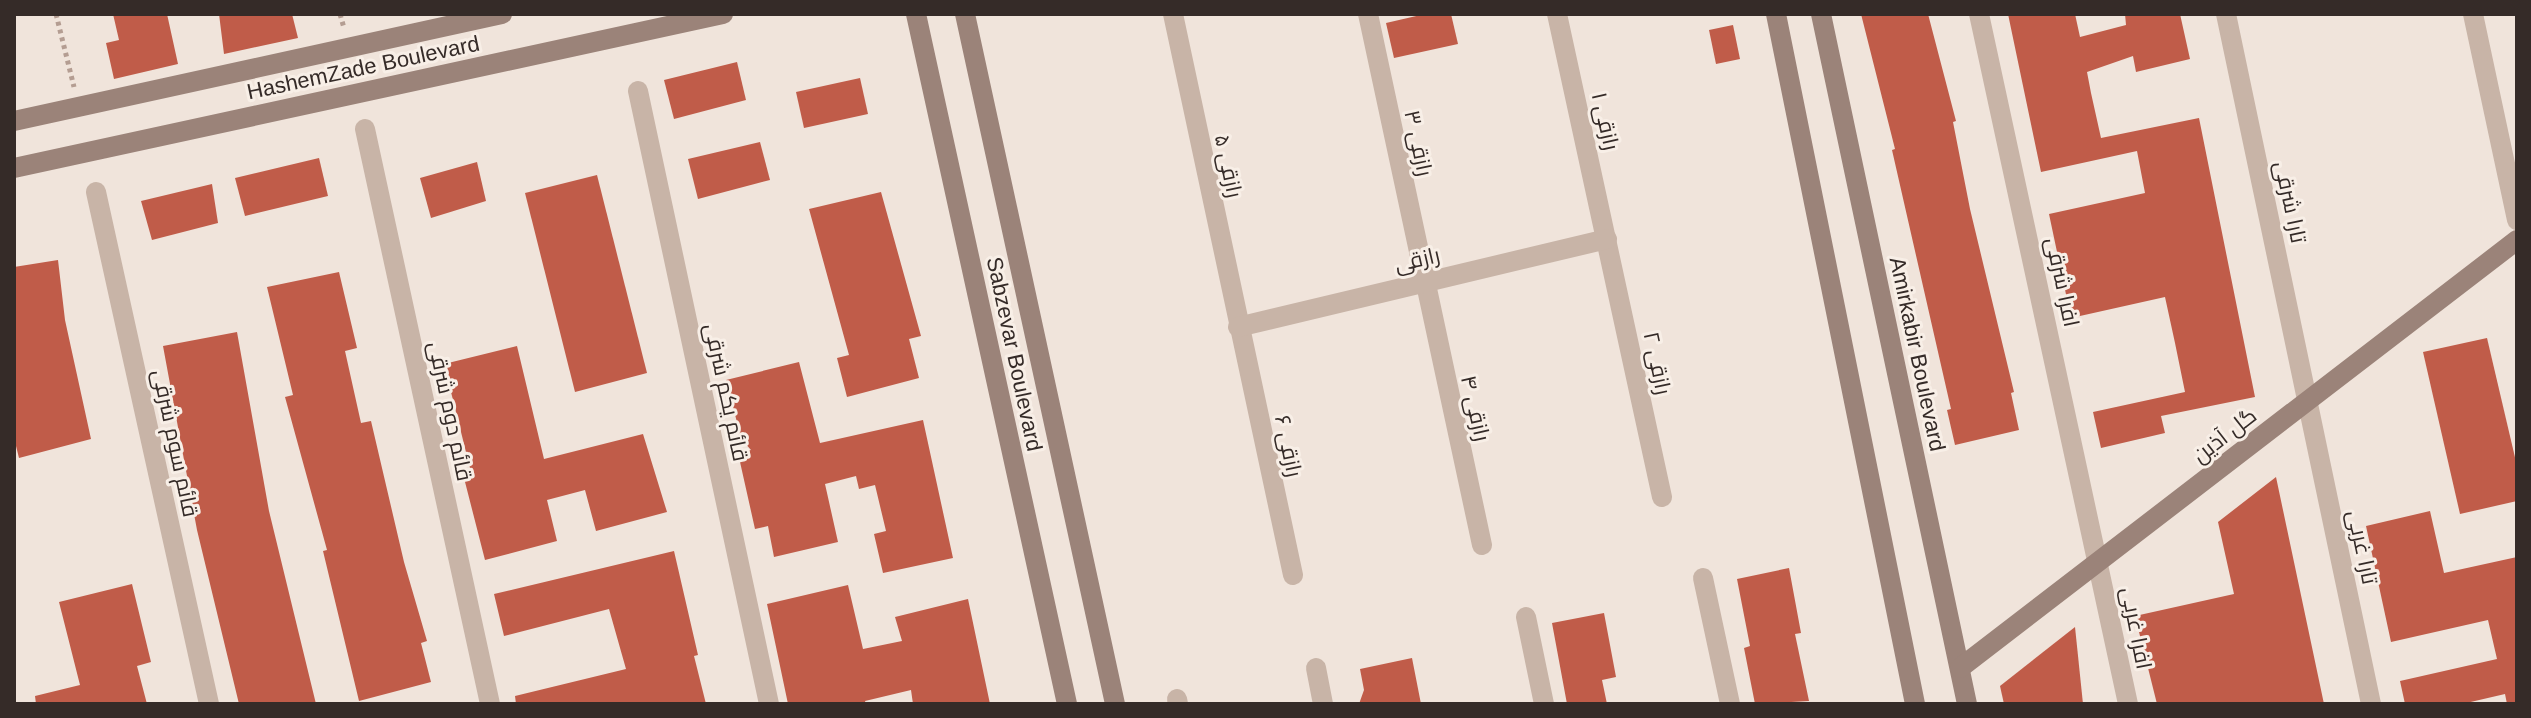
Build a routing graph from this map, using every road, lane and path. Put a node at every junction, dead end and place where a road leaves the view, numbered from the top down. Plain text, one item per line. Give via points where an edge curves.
1 (56, 14) edge
2 (502, 14) edge
3 (723, 14) edge
4 (916, 14) edge
5 (965, 14) edge
6 (1173, 14) edge
7 (1368, 14) edge
8 (1557, 14) edge
9 (1776, 14) edge
10 (1821, 14) edge
11 (1979, 14) edge
12 (2226, 14) edge
13 (2473, 14) edge
14 (638, 91) dead end
15 (79, 107) junction
16 (14, 121) edge
17 (365, 129) dead end
18 (14, 168) edge
19 (96, 192) dead end
20 (2517, 220) edge
21 (1607, 239) junction
22 (2517, 240) edge
23 (1423, 282) junction
24 (1238, 327) junction
25 (2308, 400) junction
26 (1662, 497) dead end
27 (1482, 545) dead end
28 (2099, 561) junction
29 (1293, 575) dead end
30 (1703, 578) dead end
31 (1526, 617) dead end
32 (1316, 668) dead end
33 (1960, 668) junction
34 (1914, 703) edge
35 (209, 704) edge
36 (490, 704) edge
37 (769, 704) edge
38 (1067, 704) edge
39 (1115, 704) edge
40 (1323, 704) edge
41 (1544, 704) edge
42 (1730, 704) edge
43 (1967, 704) edge
44 (2128, 704) edge
45 (2371, 704) edge

1 - 15 path
2 - 15 street, HashemZade Boulevard
3 - 18 street, HashemZade Boulevard
4 - 38 street, Sabzevar Boulevard
5 - 39 street, Sabzevar Boulevard
6 - 24 street, رازقی ۵
7 - 23 street, رازقی ۳
8 - 21 street, رازقی ۱
9 - 34 street
10 - 33 street, Amirkabir Boulevard
11 - 28 street, افرا شرقی
12 - 25 street, تارا شرقی
13 - 20 street
14 - 37 street, قائم یکم شرقی
15 - 16 street, HashemZade Boulevard
17 - 36 street, قائم دوم شرقی
19 - 35 street, قائم سوم شرقی
21 - 23 street, رازقی
21 - 26 street, رازقی ۲
22 - 25 street, گل آذین
23 - 24 street, رازقی
23 - 27 street, رازقی ۴
24 - 29 street, رازقی ۶
25 - 28 street, گل آذین
25 - 45 street, تارا غربی
28 - 33 street, گل آذین
28 - 44 street, افرا غربی
30 - 42 street
31 - 41 street
32 - 40 street
33 - 43 street, Amirkabir Boulevard

